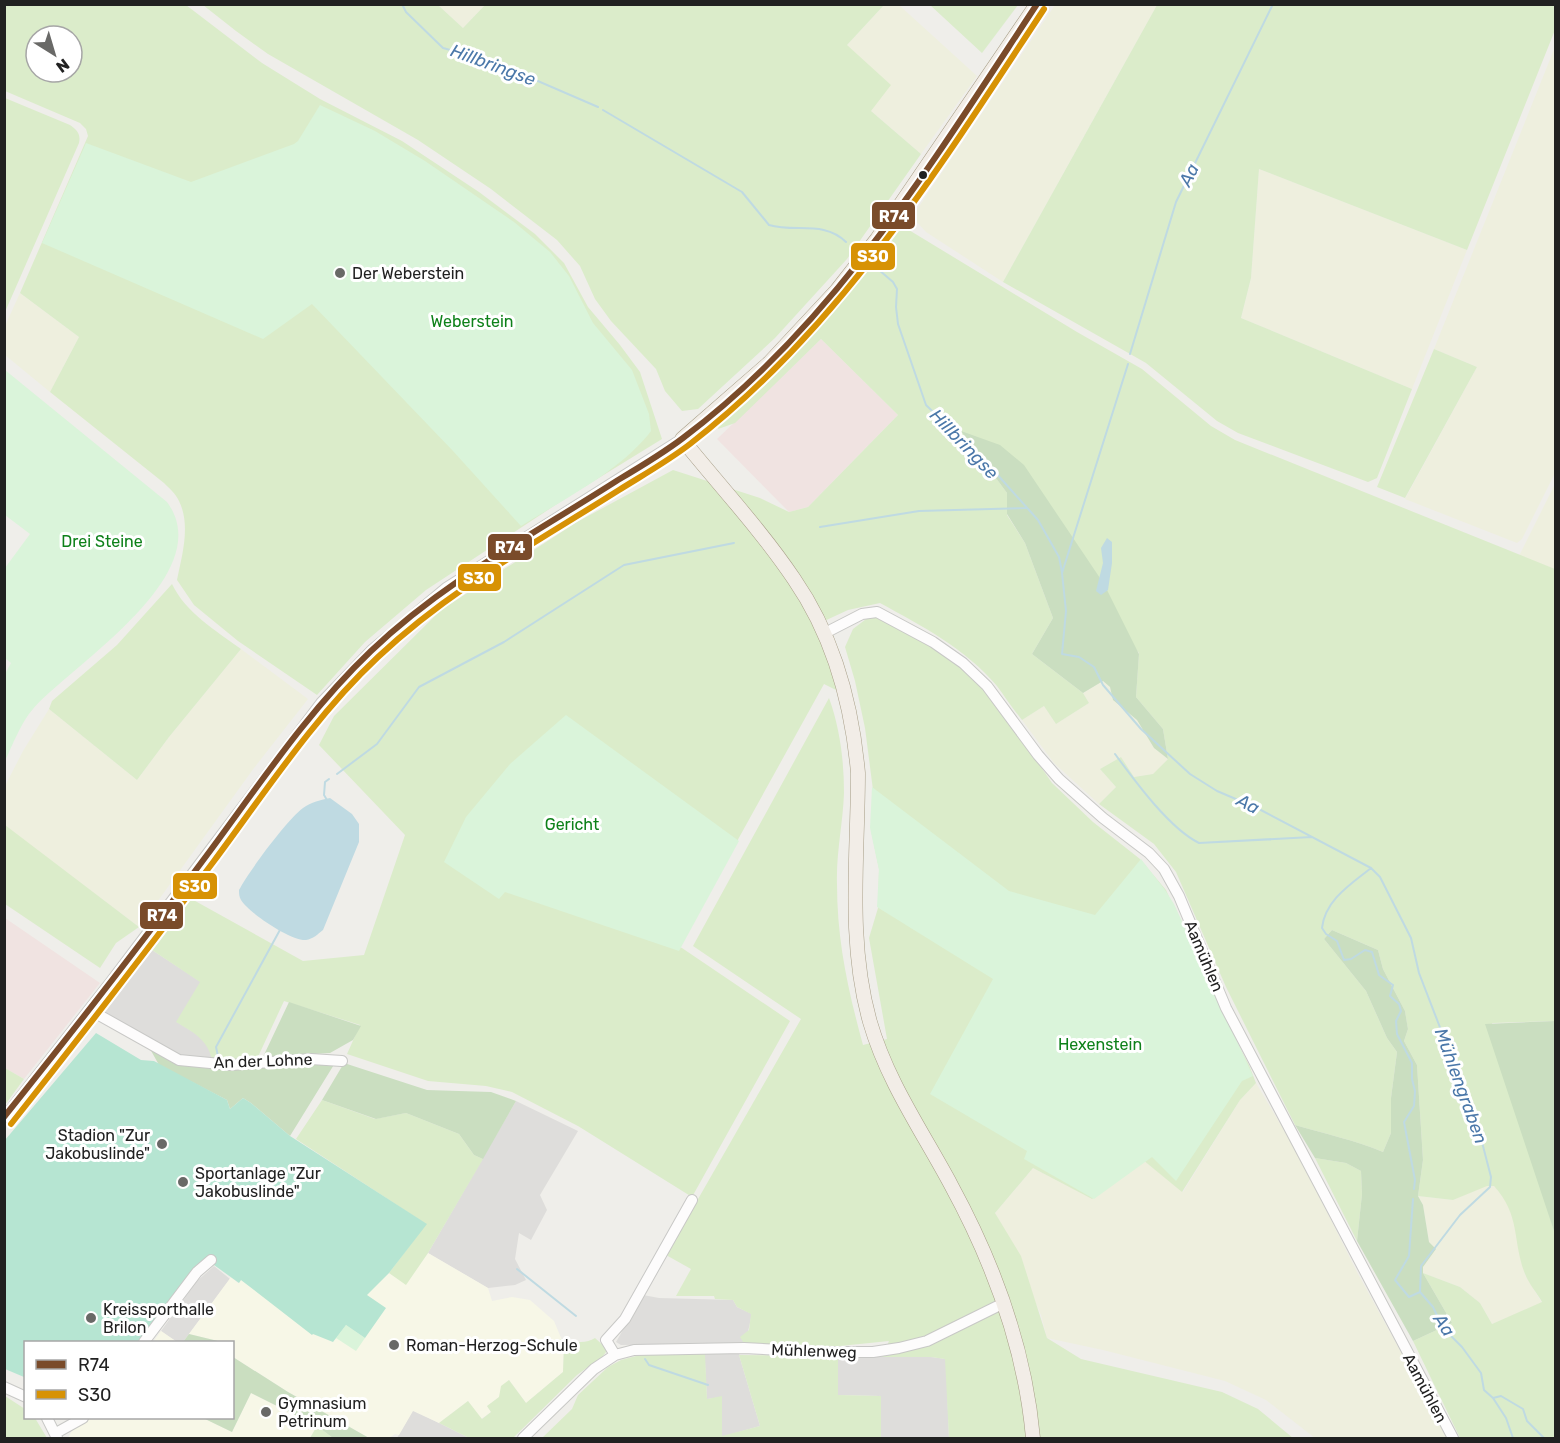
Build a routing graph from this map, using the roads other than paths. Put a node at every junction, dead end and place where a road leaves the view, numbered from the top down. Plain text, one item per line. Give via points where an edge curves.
1 (1038, 4) edge
2 (682, 439) junction
3 (825, 633) junction
4 (90, 1010) junction
5 (342, 1061) dead end
6 (4, 1118) edge
7 (692, 1200) dead end
8 (211, 1260) dead end
9 (1004, 1303) junction
10 (145, 1341) edge
11 (615, 1355) junction
12 (4, 1387) edge
13 (24, 1396) edge
14 (48, 1419) edge
15 (82, 1419) edge
16 (56, 1436) edge
17 (523, 1438) edge
18 (1033, 1438) edge
19 (1453, 1438) edge

1 - 2 main road via 882,232 837,290 769,363
2 - 3 main road via 795,579
2 - 4 street via 446,588 373,649 321,703
3 - 9 main road via 840,673 854,736 858,773 856,946 870,1023 902,1099 972,1223
3 - 19 street, Aamühlen via 862,614 877,612 933,642 987,686 1059,779 1164,869 1234,1023
4 - 5 street, An der Lohne via 179,1060 231,1065 311,1059
4 - 6 street
7 - 11 street via 625,1318 606,1340
8 - 10 street via 197,1272
9 - 11 street, Mühlenweg via 927,1341 873,1352 678,1348
9 - 18 main road via 1023,1368
11 - 17 street, Mühlenweg via 594,1369
12 - 13 street
14 - 16 street
15 - 16 street

